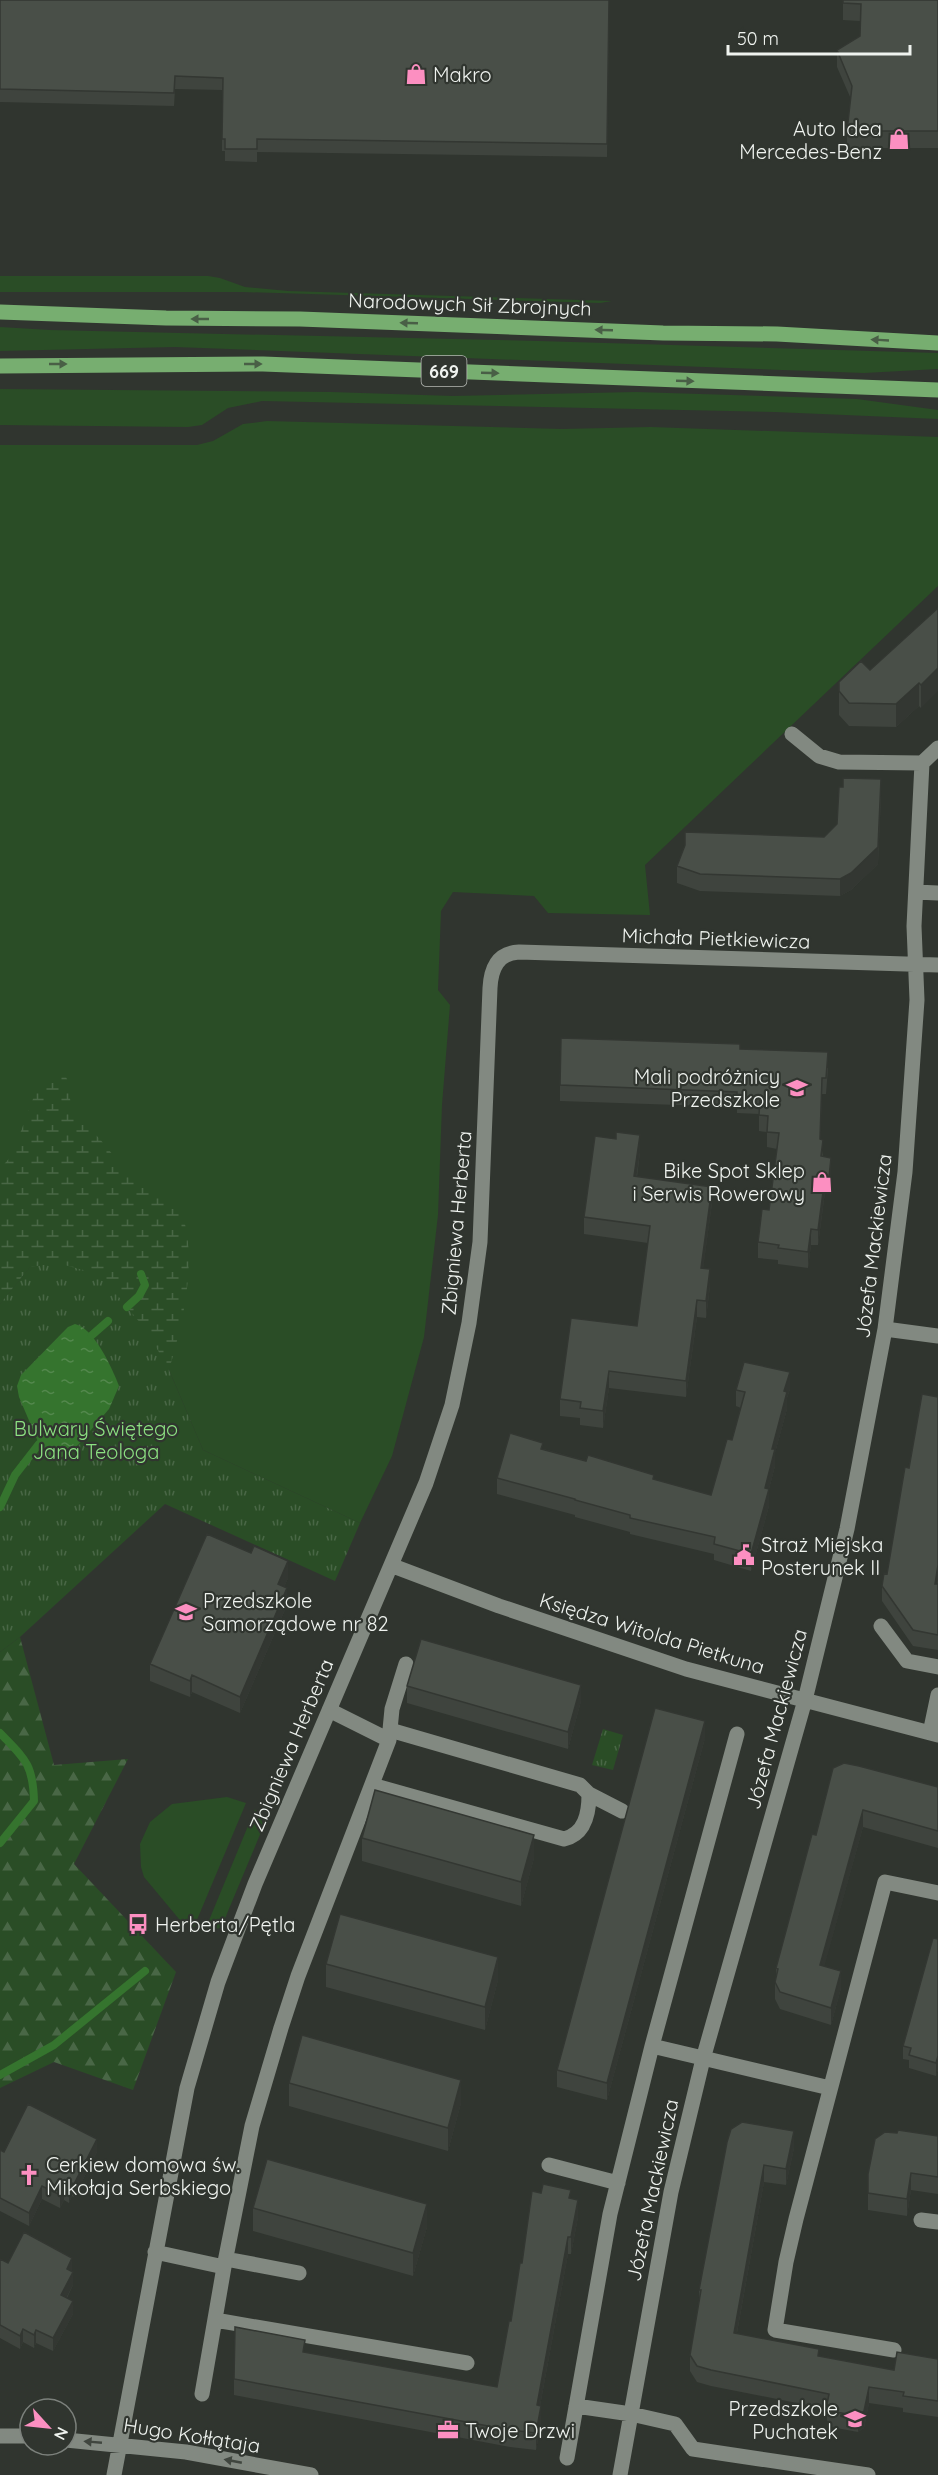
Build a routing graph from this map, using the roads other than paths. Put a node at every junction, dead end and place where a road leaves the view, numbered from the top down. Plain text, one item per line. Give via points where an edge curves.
1 (0, 312) edge
2 (938, 343) edge
3 (0, 366) edge
4 (938, 390) edge
5 (792, 734) dead end
6 (938, 748) edge
7 (922, 763) junction
8 (916, 892) junction
9 (938, 893) edge
10 (497, 962) joint
11 (916, 964) junction
12 (938, 965) edge
13 (885, 1329) junction
14 (938, 1336) edge
15 (393, 1566) junction
16 (881, 1626) dead end
17 (406, 1664) dead end
18 (938, 1667) edge
19 (938, 1695) edge
20 (805, 1700) junction
21 (329, 1710) junction
22 (737, 1734) dead end
23 (934, 1734) edge
24 (390, 1735) junction
25 (372, 1785) junction
26 (589, 1794) junction
27 (621, 1811) dead end
28 (938, 1893) edge
29 (652, 2046) junction
30 (703, 2059) junction
31 (830, 2088) junction
32 (549, 2165) dead end
33 (618, 2183) junction
34 (921, 2220) dead end
35 (938, 2222) edge
36 (155, 2252) junction
37 (225, 2263) junction
38 (299, 2273) dead end
39 (215, 2320) junction
40 (894, 2350) dead end
41 (467, 2363) dead end
42 (202, 2394) dead end
43 (576, 2406) junction
44 (631, 2414) junction
45 (0, 2436) edge
46 (18, 2436) edge
47 (78, 2441) edge
48 (120, 2445) junction
49 (567, 2458) dead end
50 (114, 2475) edge
51 (311, 2475) edge
52 (620, 2475) edge
53 (868, 2475) edge

2 -> 1 main road, Narodowych Sił Zbrojnych via 777,334
3 -> 4 main road, 669 via 262,364
5 - 7 street via 819,756 839,762
6 - 7 street
7 - 8 street, Józefa Mackiewicza
8 - 9 street
8 - 11 street, Józefa Mackiewicza
10 - 11 street, Michała Pietkiewicza via 504,955 519,952
10 - 15 street, Zbigniewa Herberta via 490,988 480,1242 469,1323 443,1437
11 - 12 street, Michała Pietkiewicza
11 - 13 street, Józefa Mackiewicza via 905,1172
13 - 14 street
13 - 20 street, Józefa Mackiewicza via 847,1528
15 - 20 street, Księdza Witolda Pietkuna via 608,1644
15 - 21 street, Zbigniewa Herberta
16 - 18 street via 907,1662
17 - 24 street via 392,1709
19 - 23 street
20 - 23 street, Księdza Witolda Pietkuna
20 - 30 street, Józefa Mackiewicza
21 - 24 street
21 - 36 street, Zbigniewa Herberta via 218,1982 187,2088
22 - 29 street
24 - 25 street
24 - 26 street via 580,1785
25 - 26 street via 564,1839 583,1827
25 - 37 street via 281,2028 252,2126
26 - 27 street
28 - 31 street via 885,1882
29 - 30 street
29 - 33 street
30 - 31 street
30 - 44 street, Józefa Mackiewicza via 671,2192
31 - 40 street via 786,2262 775,2330
32 - 33 street
33 - 43 street
34 - 35 street
36 - 37 street
36 - 48 street, Zbigniewa Herberta
37 - 38 street
37 - 39 street
39 - 41 street
39 - 42 street
43 - 44 street
43 - 49 street
44 - 52 street, Józefa Mackiewicza
44 - 53 street via 675,2424 693,2449
45 - 46 street
48 -> 47 street, Hugo Kołłątaja
48 - 50 street, Zbigniewa Herberta
51 -> 48 street, Hugo Kołłątaja via 186,2452

